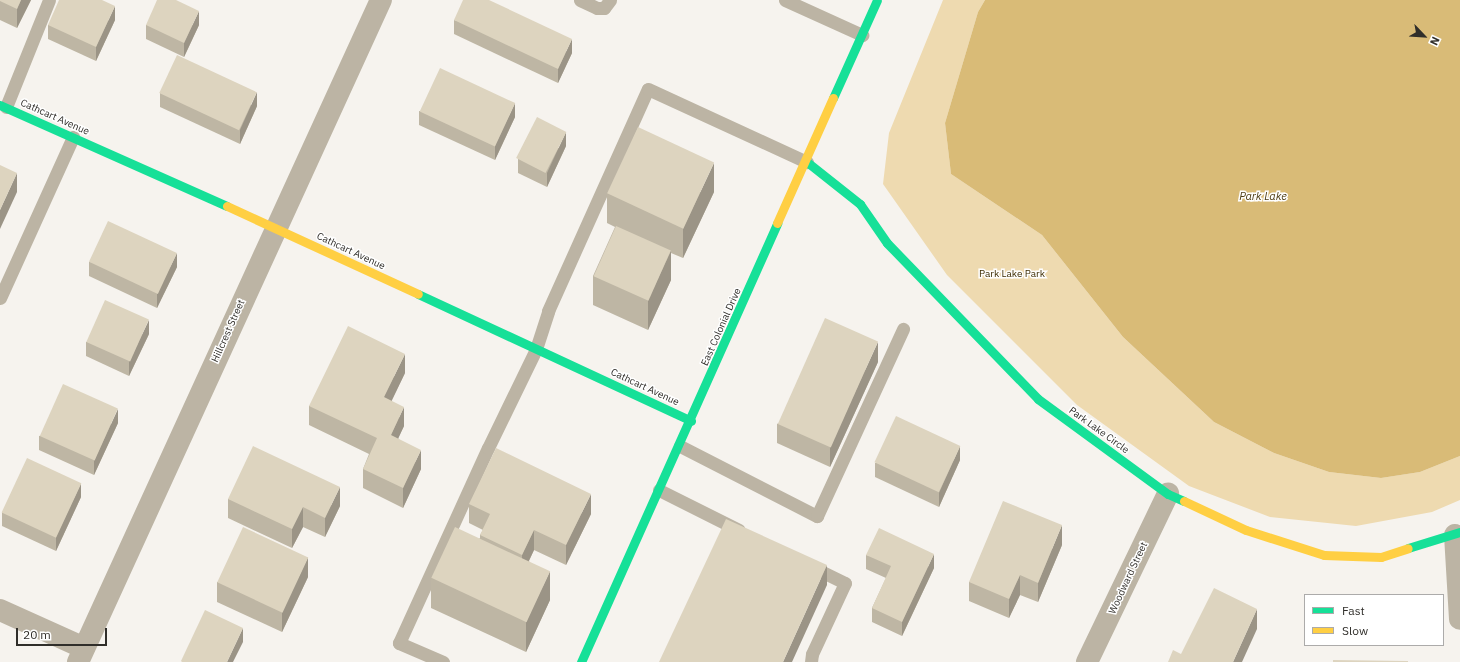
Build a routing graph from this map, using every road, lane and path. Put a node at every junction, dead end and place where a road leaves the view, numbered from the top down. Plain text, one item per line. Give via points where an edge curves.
1 (49, 0) edge
2 (381, 0) edge
3 (580, 0) edge
4 (610, 0) edge
5 (785, 0) edge
6 (878, 0) edge
7 (862, 35) junction
8 (3, 106) edge
9 (73, 137) junction
10 (807, 162) junction
11 (275, 228) junction
12 (0, 298) edge
13 (903, 329) dead end
14 (536, 349) junction
15 (691, 421) junction
16 (680, 446) junction
17 (488, 448) junction
18 (502, 454) edge
19 (659, 490) junction
20 (1168, 494) junction
21 (1457, 534) edge
22 (752, 537) edge
23 (802, 562) edge
24 (0, 610) edge
25 (1460, 619) edge
26 (81, 655) edge
27 (443, 662) edge
28 (581, 662) edge
29 (811, 662) edge
30 (1087, 662) edge

1 - 8 lane
2 - 11 street, Hillcrest Street
3 - 4 lane via 597,8 604,8
5 - 7 lane
6 - 7 main road, East Colonial Drive
7 - 10 main road, East Colonial Drive
8 - 9 main road, Cathcart Avenue
9 - 11 main road, Cathcart Avenue
9 - 12 lane
10 - 14 lane via 648,89 548,311
10 - 15 main road, East Colonial Drive
10 - 20 main road, Park Lake Circle via 860,204 887,242 1038,399
11 - 14 main road, Cathcart Avenue
11 - 26 street, Hillcrest Street
13 - 16 lane via 818,516
14 - 15 main road, Cathcart Avenue
14 - 17 lane
15 - 16 main road, East Colonial Drive
16 - 19 main road, East Colonial Drive
17 - 18 lane
17 - 27 lane via 399,643
19 - 22 lane
19 - 28 main road, East Colonial Drive
20 - 21 main road, Park Lake Circle via 1246,530 1324,555 1382,557
20 - 30 street, Woodward Street
21 - 25 street
23 - 29 lane via 844,583 812,654
24 - 26 street

